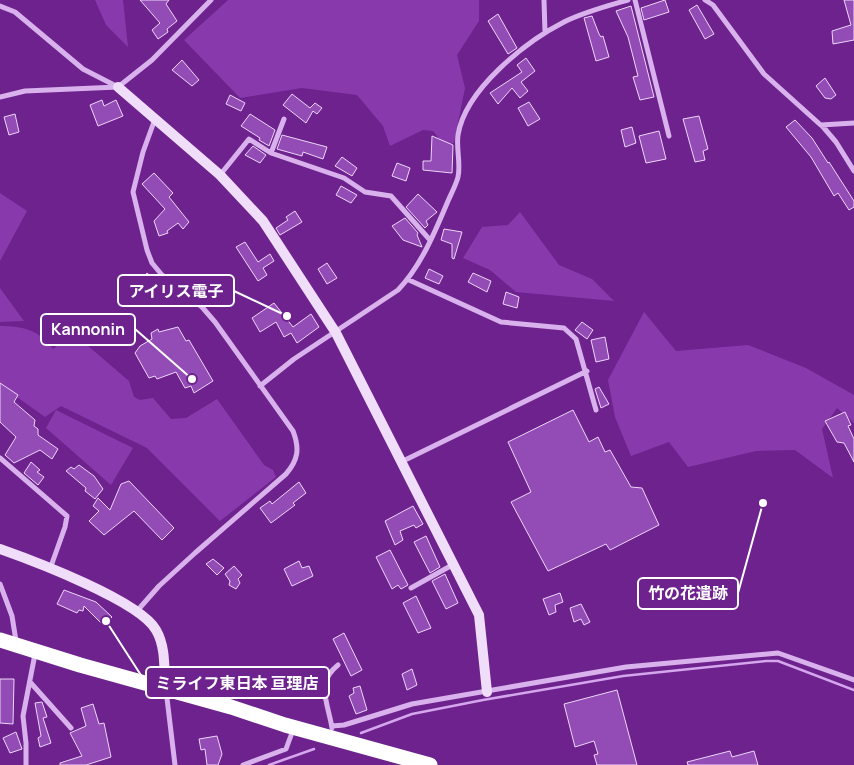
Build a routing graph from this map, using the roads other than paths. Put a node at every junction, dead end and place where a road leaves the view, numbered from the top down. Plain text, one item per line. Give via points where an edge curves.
1 (211, 0) edge
2 (544, 0) edge
3 (628, 0) edge
4 (635, 0) edge
5 (705, 0) edge
6 (0, 6) edge
7 (544, 33) junction
8 (118, 87) junction
9 (0, 97) edge
10 (155, 119) junction
11 (284, 119) dead end
12 (854, 123) edge
13 (821, 125) junction
14 (669, 136) dead end
15 (271, 153) junction
16 (854, 171) edge
17 (220, 175) junction
18 (430, 240) junction
19 (409, 280) junction
20 (336, 334) junction
21 (586, 371) junction
22 (260, 386) junction
23 (596, 410) dead end
24 (0, 458) edge
25 (403, 461) junction
26 (0, 549) edge
27 (454, 564) junction
28 (50, 569) junction
29 (0, 584) edge
30 (411, 588) dead end
31 (136, 612) junction
32 (0, 640) edge
33 (16, 644) junction
34 (36, 651) junction
35 (338, 665) dead end
36 (854, 680) edge
37 (30, 682) junction
38 (166, 687) junction
39 (487, 692) junction
40 (294, 727) junction
41 (71, 728) dead end
42 (332, 732) junction
43 (26, 765) edge
44 (175, 765) edge
45 (243, 765) edge
46 (430, 765) edge

1 - 8 street via 152,60
2 - 7 street
3 - 7 street via 564,21
4 - 14 street
5 - 13 street via 713,5 764,74
6 - 8 street via 15,12 83,69
7 - 18 street via 481,87 467,107 458,135 458,176
8 - 9 street via 25,91
8 - 10 street
10 - 17 street
10 - 22 street via 142,152 133,192 152,263 202,307
11 - 15 street
12 - 13 street
13 - 16 street
15 - 17 street via 249,139
15 - 18 street via 344,178 365,192 391,196
17 - 20 street via 263,221
18 - 19 street
19 - 20 street
19 - 21 street via 501,322 564,328 576,340
20 - 22 street via 294,359
20 - 25 street
21 - 23 street
21 - 25 street
22 - 31 street via 294,431 298,444 294,465 188,559
24 - 28 street via 67,516
25 - 27 street
26 - 28 street
27 - 30 street
27 - 39 street via 479,615
28 - 31 street
29 - 33 street via 12,616
31 - 38 street via 156,629 162,643
32 - 33 highway
33 - 34 highway
34 - 37 street
34 - 38 highway
35 - 42 street via 327,674 324,685
36 - 39 street via 778,653 626,667
37 - 41 street
37 - 43 street via 22,716
38 - 40 highway
38 - 44 street
39 - 42 street via 412,704 344,725
40 - 42 highway
40 - 45 street via 286,749
42 - 46 highway

